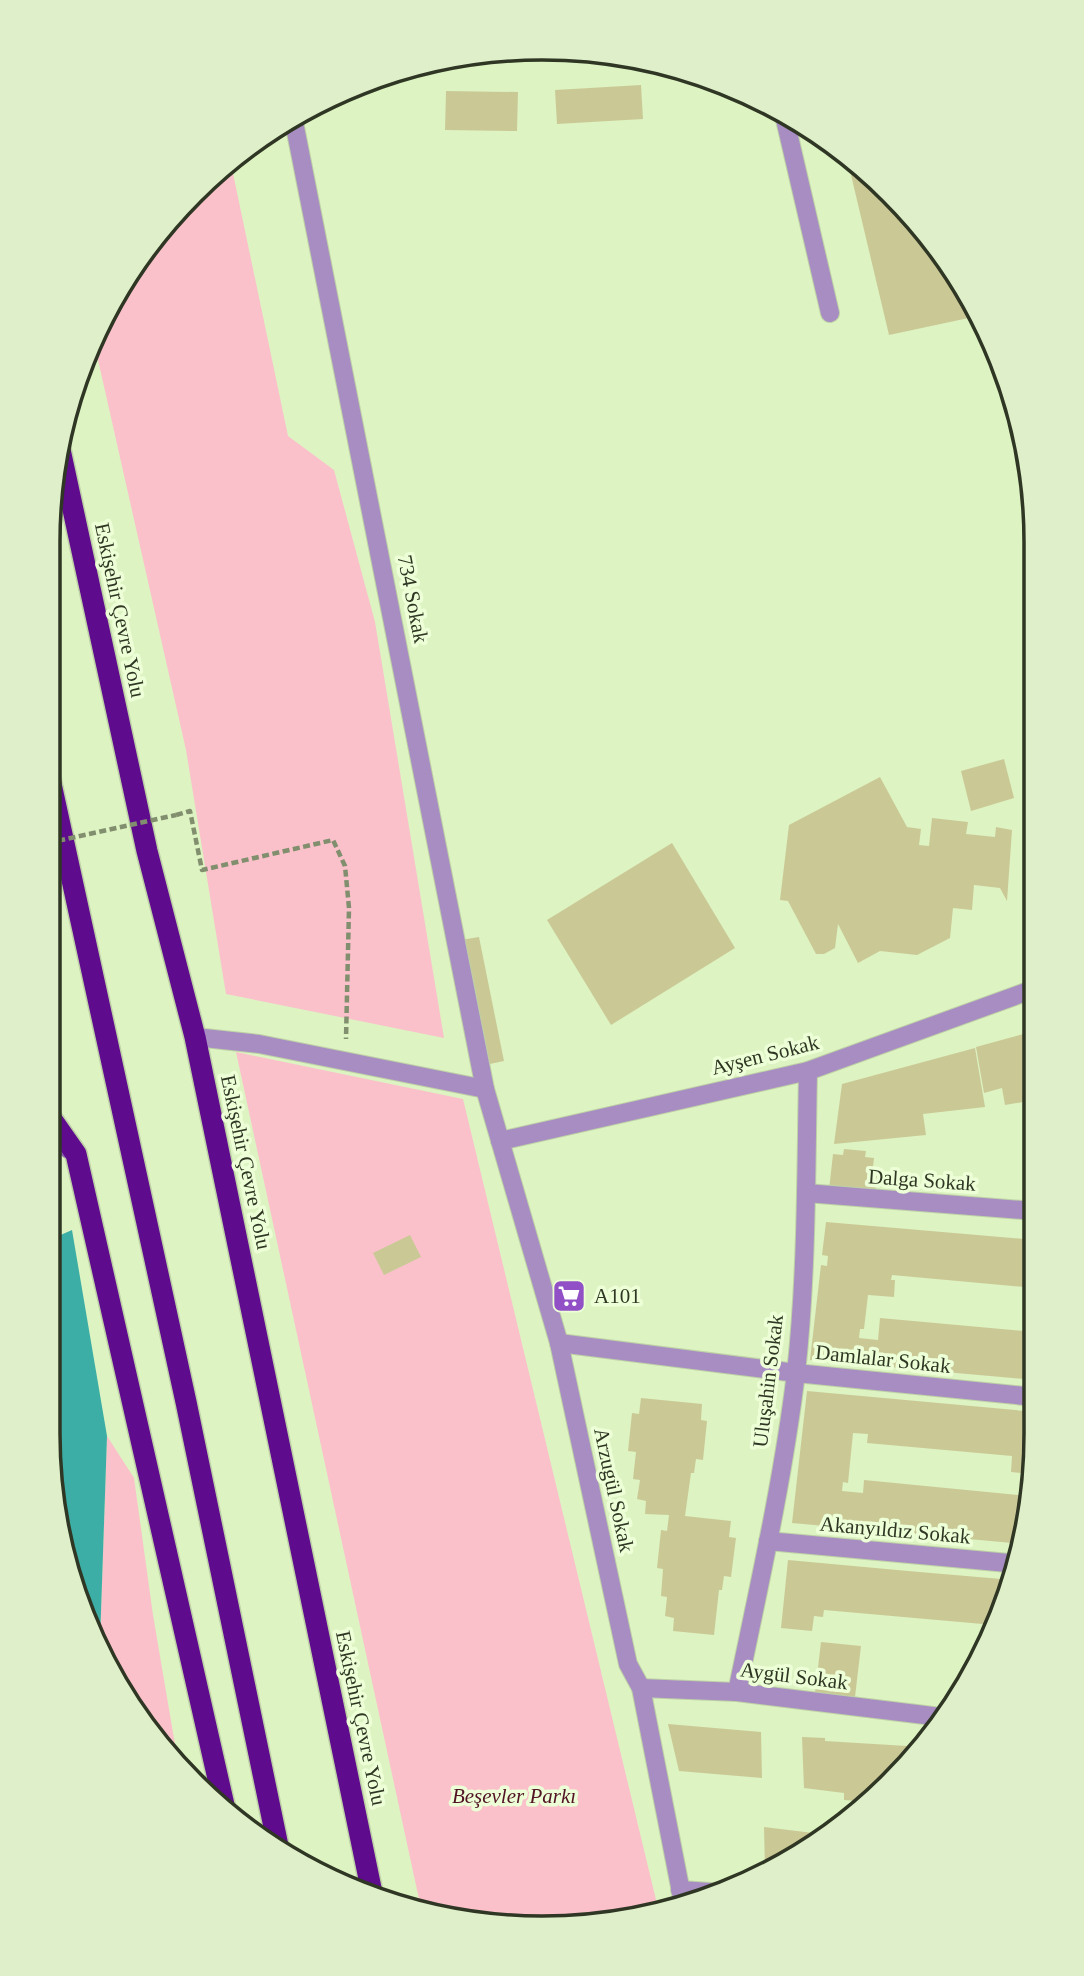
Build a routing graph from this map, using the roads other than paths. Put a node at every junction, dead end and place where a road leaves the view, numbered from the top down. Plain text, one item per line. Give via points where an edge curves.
1 (787, 126) edge
2 (295, 128) edge
3 (830, 313) dead end
4 (65, 473) edge
5 (60, 825) edge
6 (1024, 993) edge
7 (195, 1037) junction
8 (808, 1071) junction
9 (485, 1089) junction
10 (60, 1131) edge
11 (500, 1141) junction
12 (60, 1144) edge
13 (76, 1154) junction
14 (806, 1194) junction
15 (1024, 1211) edge
16 (559, 1343) junction
17 (796, 1373) junction
18 (1024, 1395) edge
19 (768, 1541) junction
20 (1007, 1563) edge
21 (640, 1688) junction
22 (737, 1692) junction
23 (933, 1716) edge
24 (222, 1795) edge
25 (276, 1836) edge
26 (370, 1885) edge
27 (681, 1896) edge

1 - 3 street
2 - 9 street, 734 Sokak
4 - 7 highway, Eskişehir Çevre Yolu via 147,851
5 - 25 highway
6 - 8 street, Ayşen Sokak
7 - 9 street via 259,1044
7 - 26 highway, Eskişehir Çevre Yolu
8 - 11 street, Ayşen Sokak
8 - 14 street, Uluşahin Sokak
9 - 11 street, Arzugül Sokak
10 - 13 highway
11 - 16 street, Arzugül Sokak
12 - 13 street
13 - 24 highway
14 - 15 street, Dalga Sokak
14 - 17 street, Uluşahin Sokak
16 - 17 street, Damlalar Sokak
16 - 21 street, Arzugül Sokak via 628,1664
17 - 18 street, Damlalar Sokak
17 - 19 street, Uluşahin Sokak
19 - 20 street, Akanyıldız Sokak
19 - 22 street, Uluşahin Sokak
21 - 22 street, Aygül Sokak
21 - 27 street, Arzugül Sokak
22 - 23 street, Aygül Sokak

